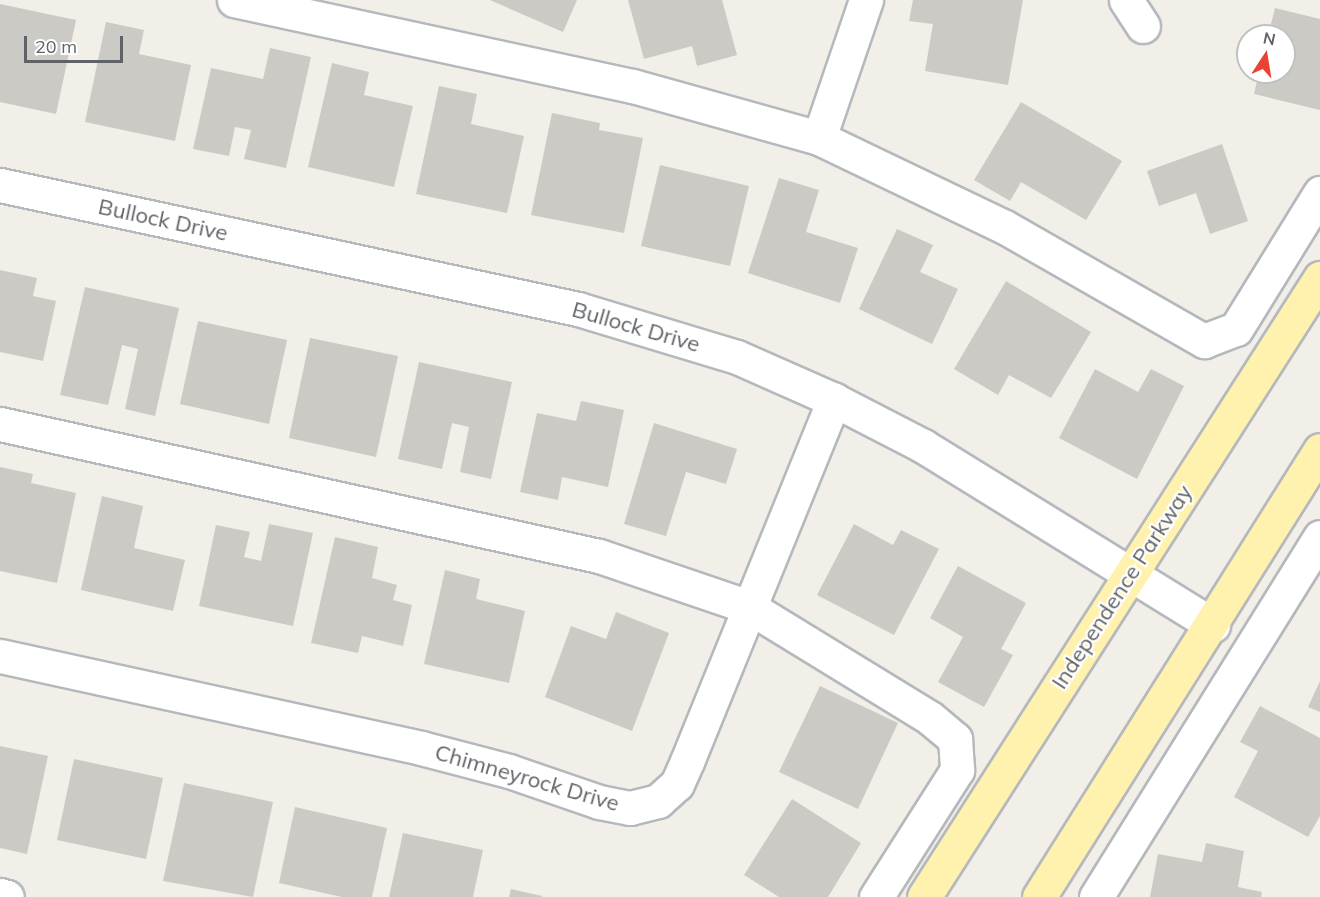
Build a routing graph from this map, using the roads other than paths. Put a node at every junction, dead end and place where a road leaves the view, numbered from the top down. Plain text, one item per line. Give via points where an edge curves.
1 (234, 0) edge
2 (866, 0) edge
3 (340, 11) edge
4 (819, 138) junction
5 (0, 185) edge
6 (1320, 193) edge
7 (1320, 278) edge
8 (834, 400) junction
9 (0, 424) edge
10 (1320, 450) edge
11 (1320, 537) edge
12 (1132, 572) junction
13 (749, 607) junction
14 (1213, 625) junction
15 (0, 656) edge
16 (0, 895) edge
17 (7, 897) edge
18 (876, 897) edge
19 (924, 897) edge
20 (1039, 897) edge
21 (1096, 897) edge

1 - 3 street
2 - 4 street
3 - 4 street
4 - 6 street via 1003,226 1204,340 1236,329
5 - 8 street, Bullock Drive via 578,309 737,357
7 - 12 main road, Independence Parkway
8 - 12 street, Bullock Drive via 923,446
8 - 13 street, Chimneyrock Drive
9 - 13 street via 599,556
10 - 14 main road
11 - 21 street
12 - 14 street, Bullock Drive
12 - 19 main road, Independence Parkway
13 - 15 street, Chimneyrock Drive via 677,784 658,801 630,808 421,748
13 - 18 street via 930,718 955,740 957,770
14 - 20 main road
16 - 17 street

